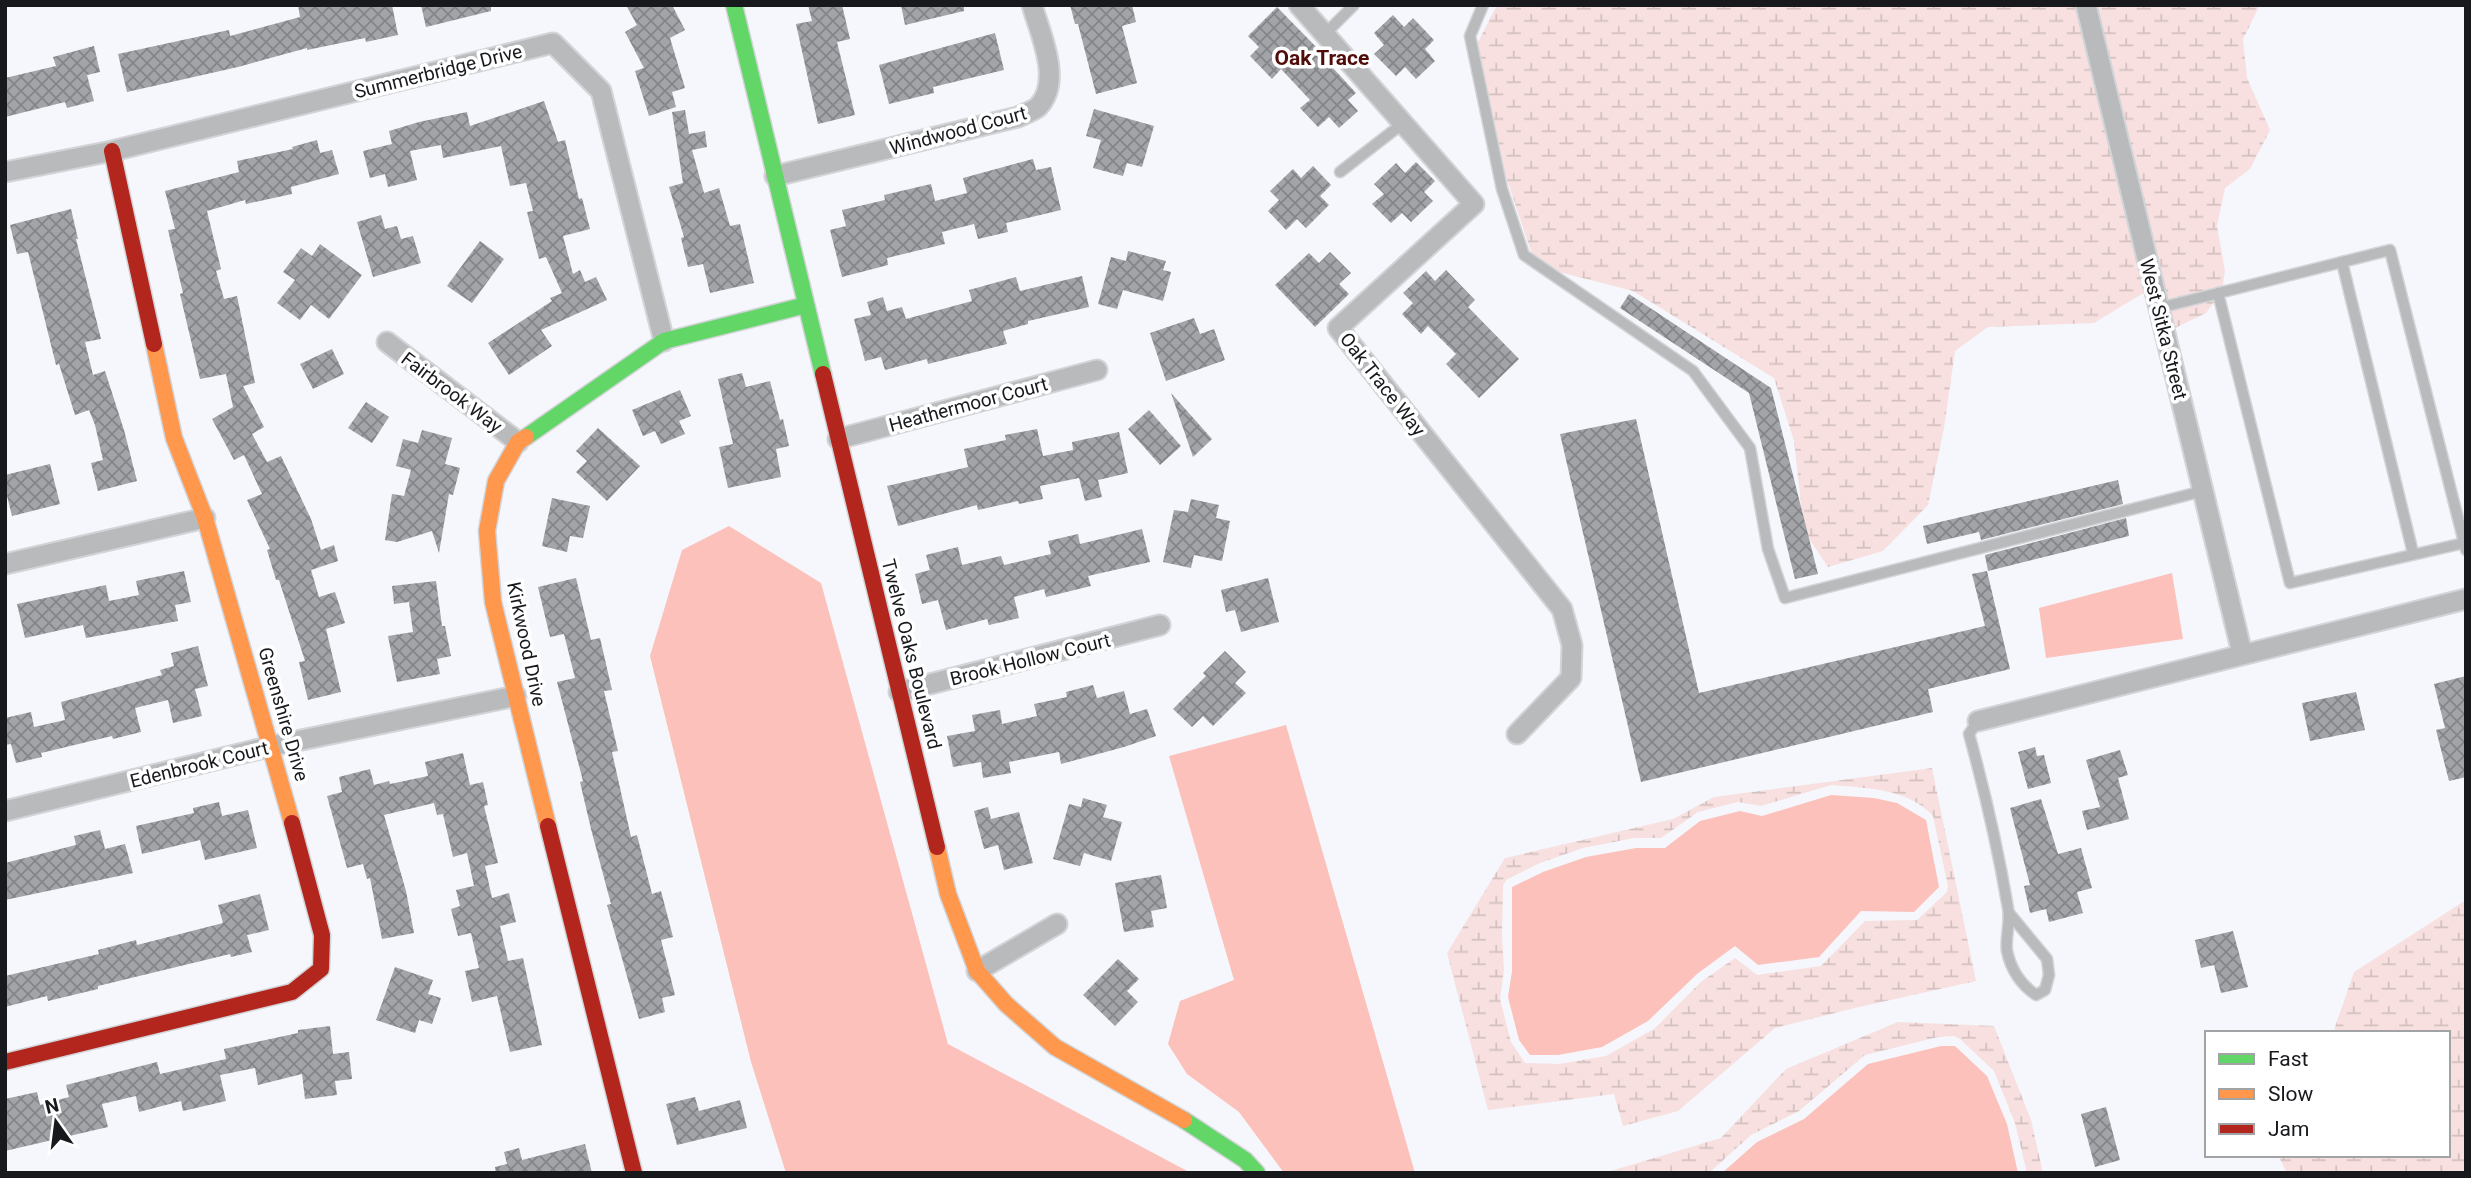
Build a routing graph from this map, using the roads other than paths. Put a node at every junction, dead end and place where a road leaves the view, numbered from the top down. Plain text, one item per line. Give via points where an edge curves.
1 (734, 5) edge
2 (1032, 5) edge
3 (1299, 5) edge
4 (1354, 5) edge
5 (1483, 5) edge
6 (2086, 5) edge
7 (1324, 35) junction
8 (1402, 124) junction
9 (112, 151) junction
10 (5, 172) edge
11 (1340, 172) dead end
12 (775, 176) junction
13 (2342, 262) junction
14 (2218, 293) junction
15 (806, 305) junction
16 (2159, 308) junction
17 (664, 341) junction
18 (387, 342) dead end
19 (1097, 370) dead end
20 (838, 439) junction
21 (518, 442) junction
22 (2203, 491) junction
23 (205, 518) junction
24 (2465, 546) edge
25 (2413, 553) junction
26 (5, 564) edge
27 (2466, 599) edge
28 (1160, 625) dead end
29 (2242, 653) junction
30 (899, 692) junction
31 (516, 696) junction
32 (1978, 721) joint
33 (1517, 734) dead end
34 (272, 746) junction
35 (5, 811) edge
36 (2009, 913) junction
37 (1057, 924) dead end
38 (977, 971) junction
39 (5, 1062) edge
40 (635, 1173) edge
41 (1257, 1173) edge

1 - 12 street, Twelve Oaks Boulevard
2 - 12 street, Windwood Court via 1050,69 1047,90 1037,107 1018,117
3 - 7 street, Oak Trace Way
4 - 7 lane
5 - 22 lane via 1470,36 1502,189 1524,254 1693,371 1750,448 1768,549 1785,598
6 - 16 street, West Sitka Street
7 - 8 street, Oak Trace Way
8 - 11 lane
8 - 33 street, Oak Trace Way via 1474,204 1338,328 1562,608 1572,645 1571,678
9 - 10 street, Summerbridge Drive
9 - 17 street, Summerbridge Drive via 553,43 601,91
9 - 23 street, Greenshire Drive via 174,438
12 - 15 street, Twelve Oaks Boulevard
13 - 14 lane
13 - 24 lane via 2390,250
13 - 25 lane
14 - 16 lane
14 - 25 lane via 2290,583
15 - 17 street, Kirkwood Drive
15 - 20 street, Twelve Oaks Boulevard
16 - 22 street, West Sitka Street
17 - 21 street, Kirkwood Drive
18 - 21 street, Fairbrook Way
19 - 20 street, Heathermoor Court
20 - 30 street, Twelve Oaks Boulevard
21 - 31 street, Kirkwood Drive via 496,481 487,531 493,601
22 - 29 street, West Sitka Street
23 - 26 street
23 - 34 street, Greenshire Drive
24 - 25 lane
27 - 29 street
28 - 30 street, Brook Hollow Court
29 - 32 street
30 - 38 street, Twelve Oaks Boulevard via 948,894
31 - 34 street, Edenbrook Court
31 - 40 street, Kirkwood Drive
32 - 36 lane via 1969,734 1991,816
34 - 35 street, Edenbrook Court
34 - 39 street, Greenshire Drive via 322,935 321,969 292,992
36 - 36 lane via 2047,959 2045,990 2036,995 2024,986 2011,962 2006,938
37 - 38 street
38 - 41 street, Twelve Oaks Boulevard via 1055,1048 1196,1127

